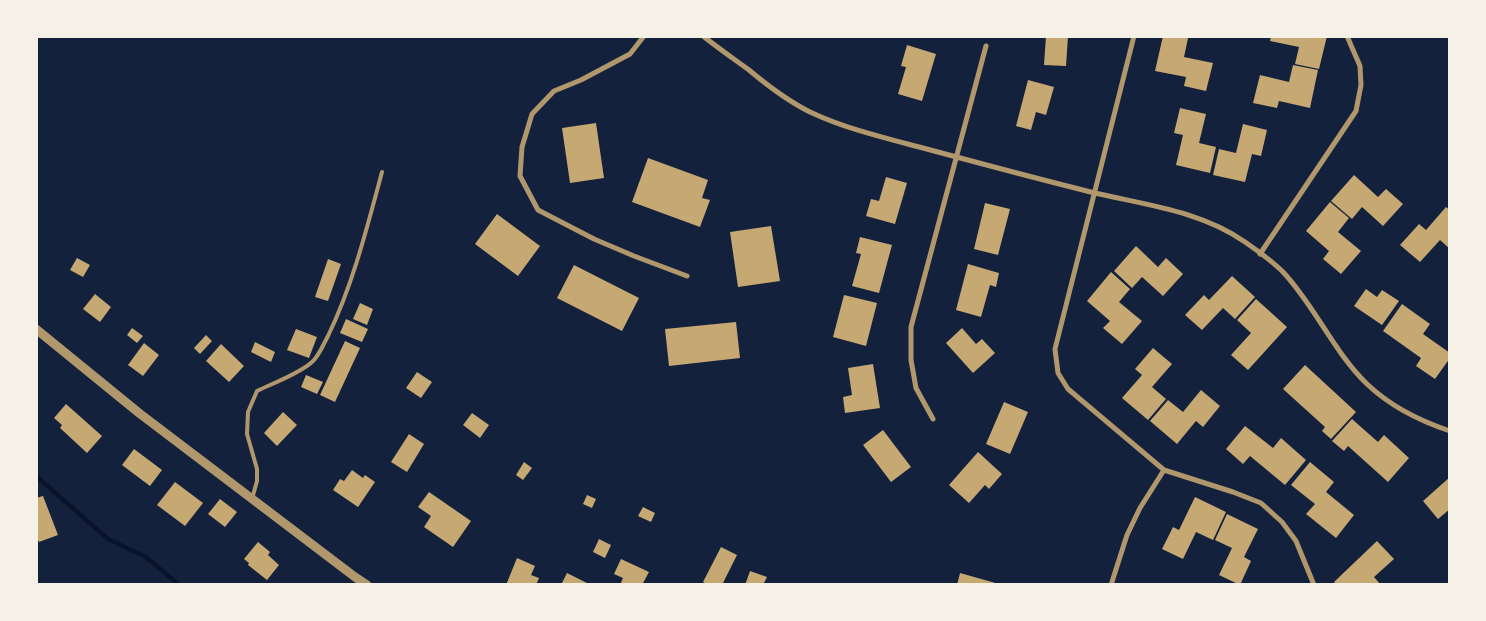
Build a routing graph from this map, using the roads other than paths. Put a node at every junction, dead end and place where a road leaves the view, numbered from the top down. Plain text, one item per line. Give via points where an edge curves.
1 (644, 36) edge
2 (703, 36) edge
3 (1134, 36) edge
4 (1347, 36) edge
5 (986, 46) dead end
6 (956, 157) junction
7 (382, 172) dead end
8 (1094, 193) junction
9 (1260, 254) junction
10 (687, 276) dead end
11 (36, 329) edge
12 (933, 420) dead end
13 (1450, 432) edge
14 (1164, 470) junction
15 (252, 499) junction
16 (1313, 584) edge
17 (366, 585) edge
18 (1111, 585) edge

1 - 10 street via 630,54 554,91 532,114 522,147 520,176 538,210 634,256
2 - 6 street via 792,102 811,112 854,129
3 - 8 street
4 - 9 street via 1360,66 1361,85 1356,110
5 - 6 street
6 - 8 street
6 - 12 street via 911,327 911,360 916,388
7 - 15 lane via 352,279 318,355 301,369 257,391 248,412 247,434 257,469
8 - 9 street via 1205,220
8 - 14 street via 1055,349 1058,372 1068,389
9 - 13 street via 1282,271 1367,384 1395,406
11 - 15 street
14 - 16 street via 1261,503 1282,522 1296,541
14 - 18 street via 1127,535
15 - 17 street

